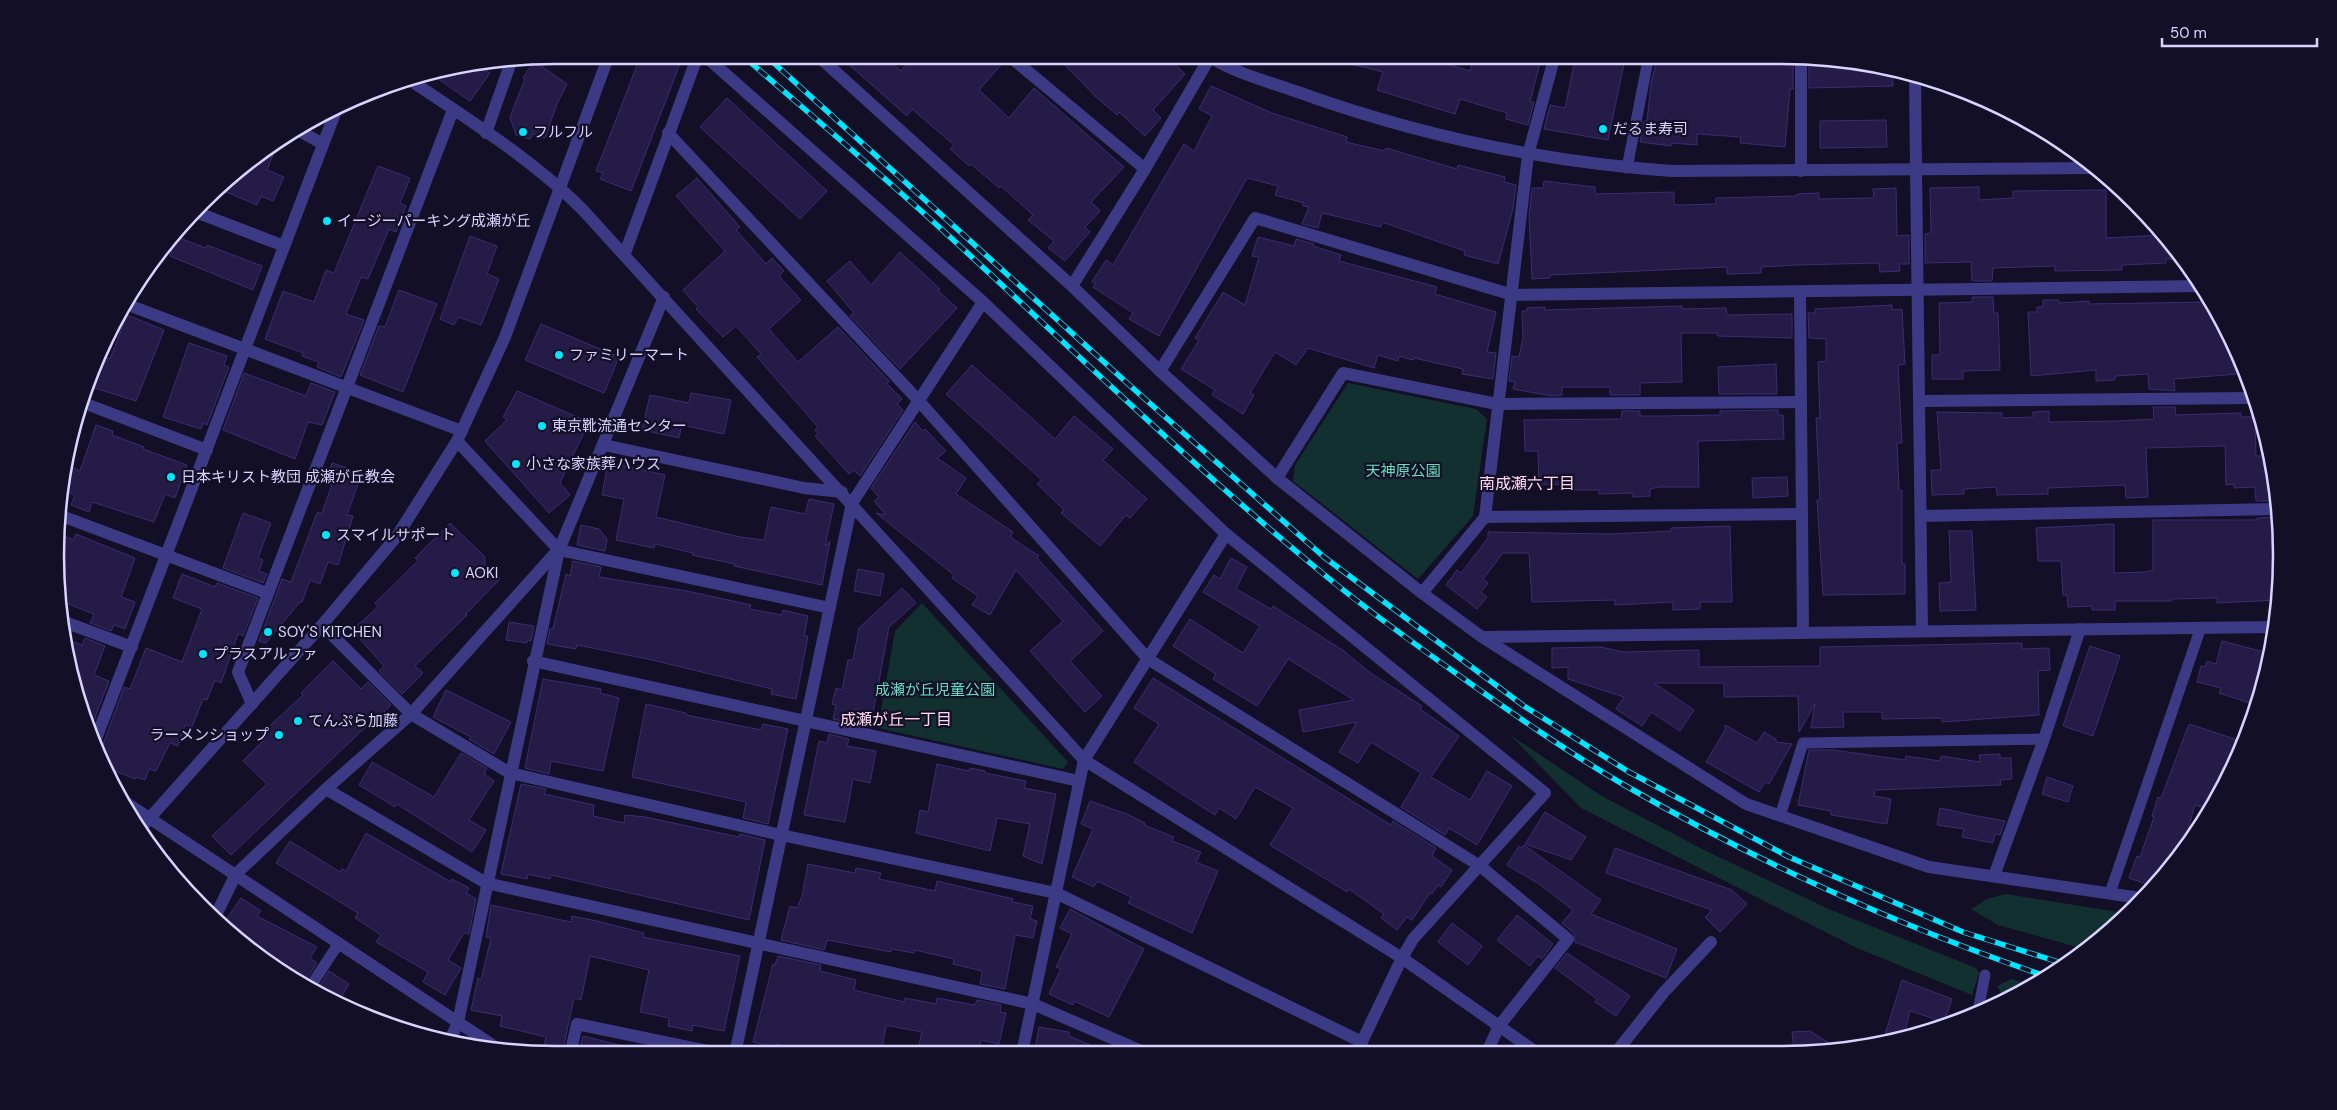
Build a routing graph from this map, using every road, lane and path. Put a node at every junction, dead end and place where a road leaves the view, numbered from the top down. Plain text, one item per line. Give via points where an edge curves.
1 (606, 64) edge
2 (695, 64) edge
3 (714, 64) edge
4 (826, 64) edge
5 (1019, 64) edge
6 (1204, 64) edge
7 (1226, 64) edge
8 (1552, 64) edge
9 (1647, 64) edge
10 (1801, 65) edge
11 (509, 66) edge
12 (1914, 82) edge
13 (416, 84) edge
14 (453, 110) junction
15 (334, 116) edge
16 (304, 133) edge
17 (486, 133) junction
18 (668, 133) junction
19 (323, 144) junction
20 (1528, 155) junction
21 (1627, 168) junction
22 (2085, 168) edge
23 (1145, 169) junction
24 (1916, 169) junction
25 (1801, 171) junction
26 (560, 187) junction
27 (202, 214) edge
28 (284, 246) junction
29 (625, 253) junction
30 (1072, 286) junction
31 (2193, 286) edge
32 (1800, 291) junction
33 (1918, 291) junction
34 (1513, 295) junction
35 (664, 297) junction
36 (983, 302) junction
37 (132, 306) edge
38 (245, 349) junction
39 (1160, 371) junction
40 (348, 388) junction
41 (2247, 398) edge
42 (919, 401) junction
43 (1919, 401) junction
44 (1801, 402) junction
45 (1497, 404) junction
46 (88, 405) edge
47 (460, 436) junction
48 (604, 445) junction
49 (207, 450) junction
50 (1277, 478) junction
51 (842, 492) junction
52 (852, 504) junction
53 (2271, 509) edge
54 (1802, 514) junction
55 (1921, 516) junction
56 (1485, 517) junction
57 (65, 518) edge
58 (1226, 534) junction
59 (559, 550) junction
60 (166, 556) junction
61 (1422, 593) junction
62 (267, 594) junction
63 (830, 608) junction
64 (69, 624) edge
65 (322, 625) junction
66 (2201, 627) junction
67 (2268, 627) edge
68 (2080, 629) junction
69 (1922, 631) junction
70 (1803, 632) junction
71 (1482, 637) junction
72 (132, 647) junction
73 (1148, 659) junction
74 (533, 661) junction
75 (252, 704) junction
76 (411, 714) junction
77 (806, 722) junction
78 (98, 734) edge
79 (2044, 739) junction
80 (1084, 760) junction
81 (510, 773) junction
82 (1079, 781) junction
83 (326, 789) junction
84 (134, 807) edge
85 (1780, 816) junction
86 (150, 817) junction
87 (144, 824) edge
88 (781, 835) junction
89 (1480, 866) junction
90 (236, 874) junction
91 (1994, 876) junction
92 (486, 883) junction
93 (1056, 892) junction
94 (2110, 894) junction
95 (2134, 897) edge
96 (218, 911) edge
97 (758, 942) junction
98 (1711, 942) dead end
99 (339, 943) junction
100 (1402, 958) junction
101 (1985, 974) dead end
102 (313, 982) edge
103 (1033, 1004) junction
104 (1979, 1005) edge
105 (458, 1022) junction
106 (1499, 1026) junction
107 (452, 1035) edge
108 (487, 1041) edge
109 (572, 1046) edge
110 (683, 1046) edge
111 (737, 1046) edge
112 (1024, 1046) edge
113 (1130, 1046) edge
114 (1357, 1046) edge
115 (1359, 1046) edge
116 (1490, 1046) edge
117 (1527, 1046) edge
118 (1622, 1046) edge

1 - 26 street
2 - 18 street
3 - 36 street
4 - 30 street
5 - 23 street
6 - 23 street
7 - 20 street via 1347,110
8 - 20 street
9 - 21 lane
10 - 25 street
11 - 17 street
12 - 24 street
13 - 14 street
14 - 17 street
14 - 40 street
15 - 19 street
16 - 19 street
17 - 26 street
18 - 29 street
18 - 42 street
19 - 28 street
20 - 21 street
20 - 34 street
21 - 25 street via 1672,172
22 - 24 street
23 - 30 street
24 - 25 street
24 - 33 street
26 - 29 street
26 - 47 street via 505,338
27 - 28 street
28 - 38 street
29 - 35 street
30 - 39 street
31 - 33 street
32 - 33 street
32 - 34 street
32 - 44 street
33 - 43 street
34 - 39 street via 1255,218
34 - 45 street
35 - 48 street
35 - 51 street
36 - 42 street
36 - 58 street
37 - 38 street
38 - 40 street
38 - 49 street
39 - 50 street
40 - 47 street
40 - 62 street
41 - 43 street
42 - 52 street
42 - 73 street
43 - 55 street
44 - 45 street
44 - 54 street
45 - 50 street via 1343,372
45 - 56 street
46 - 49 street
47 - 59 street
47 - 65 street via 397,536
48 - 51 street via 804,488
48 - 59 street
49 - 60 street
50 - 61 street
51 - 52 street
52 - 63 street
52 - 80 street
53 - 55 street
54 - 56 street
54 - 70 street
55 - 69 street
56 - 61 street
57 - 60 street
58 - 73 street
58 - 89 street via 1545,793
59 - 63 street
59 - 74 street
59 - 76 street
60 - 62 street
60 - 72 street
61 - 71 street
62 - 75 street via 238,672
63 - 77 street
64 - 72 street
65 - 75 street
65 - 76 street
66 - 67 street
66 - 68 street
66 - 94 lane
68 - 69 street
68 - 79 street
69 - 70 street
70 - 71 street
71 - 85 street via 1746,804
72 - 78 street
73 - 80 street
73 - 89 street
74 - 77 street
74 - 81 street
75 - 86 street
76 - 81 street
76 - 83 street
77 - 82 street
77 - 88 street
79 - 85 lane via 1803,743
79 - 91 street
80 - 82 street
80 - 100 street
81 - 88 street
81 - 92 street
82 - 93 street
83 - 90 street
83 - 92 street
84 - 86 street
85 - 91 street via 1929,867
86 - 87 street
86 - 90 street
88 - 93 street
88 - 97 street
89 - 100 street via 1414,939
89 - 106 street via 1568,939
90 - 96 street
90 - 99 street
91 - 94 street
92 - 97 street
92 - 105 street
93 - 103 street
93 - 114 street
94 - 95 street
97 - 103 street
97 - 111 street
98 - 118 street via 1664,992
99 - 102 lane
99 - 105 street
100 - 106 street
100 - 115 street
101 - 104 lane
103 - 112 street
103 - 113 street
105 - 107 street
105 - 108 street
106 - 116 street
106 - 117 street
109 - 110 street via 577,1024

